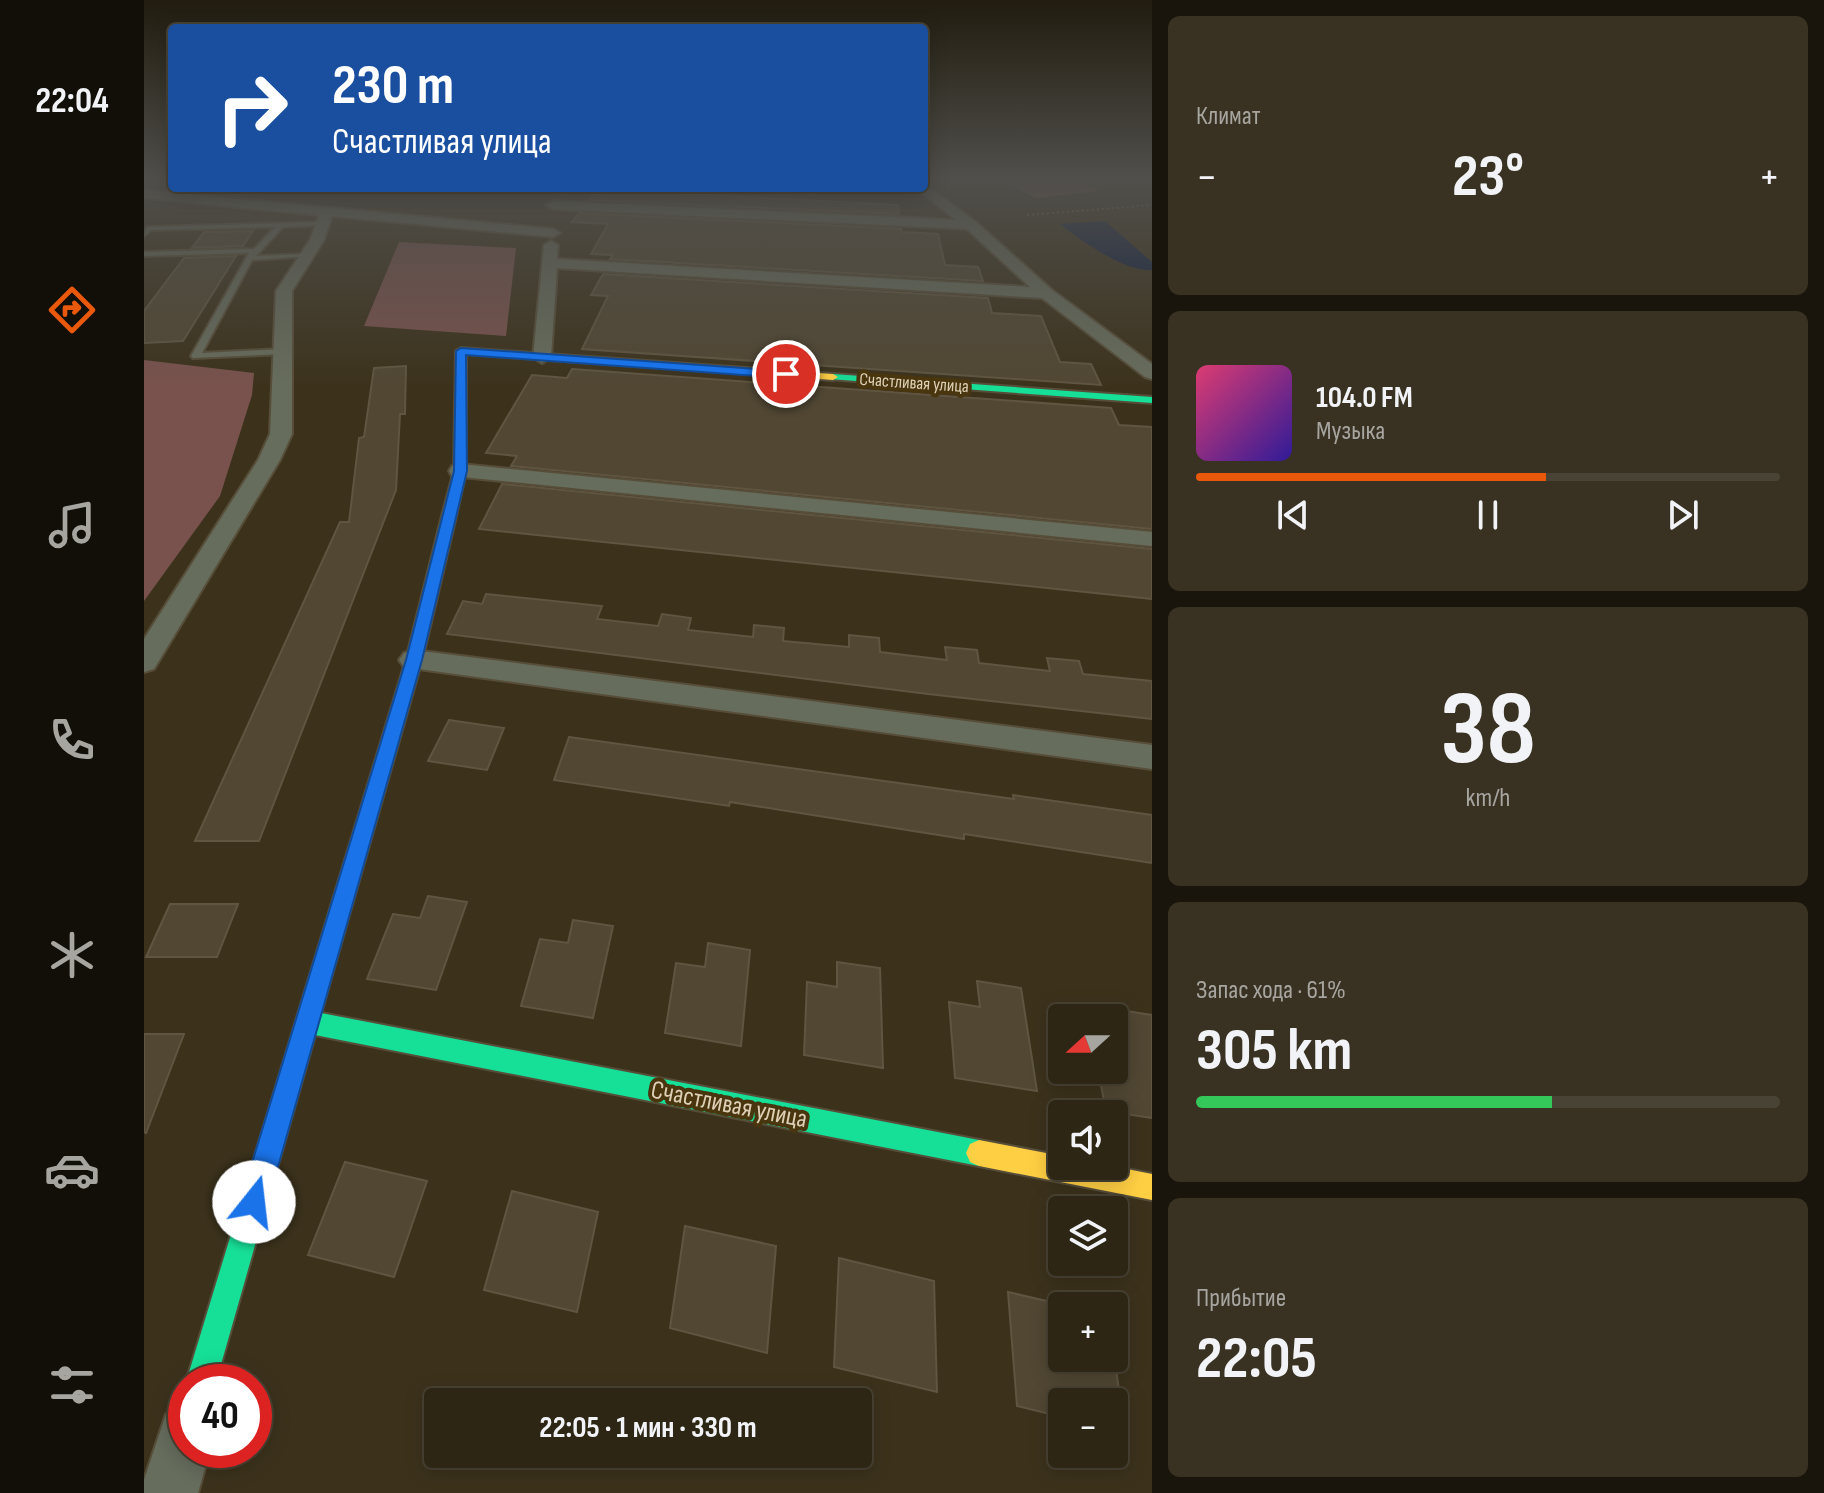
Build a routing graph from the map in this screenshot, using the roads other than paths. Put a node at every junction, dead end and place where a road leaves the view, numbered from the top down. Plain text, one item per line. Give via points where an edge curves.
1 (261, 248) edge
2 (311, 248) edge
3 (551, 248) edge
4 (996, 248) edge
5 (258, 251) junction
6 (144, 254) edge
7 (307, 256) junction
8 (249, 258) junction
9 (549, 263) junction
10 (1046, 293) junction
11 (282, 352) junction
12 (542, 357) junction
13 (1152, 373) edge
14 (1152, 400) edge
15 (460, 471) junction
16 (1152, 539) edge
17 (414, 660) junction
18 (144, 662) edge
19 (1152, 757) edge
20 (307, 1022) junction
21 (1152, 1187) edge
22 (206, 1364) edge
23 (176, 1468) edge
24 (169, 1493) edge

1 - 5 lane
2 - 7 street
3 - 9 street
4 - 10 street
5 - 6 lane
5 - 8 lane
7 - 8 lane
7 - 11 street via 284,291
8 - 11 lane via 196,356
9 - 10 street
9 - 12 street
10 - 13 street
11 - 18 street via 281,434
12 - 14 street, Счастливая улица
12 - 15 street, Счастливая улица via 461,351
15 - 16 street
15 - 17 street, Счастливая улица
17 - 19 street
17 - 20 street, Счастливая улица
20 - 21 street, Счастливая улица
20 - 22 street, Счастливая улица
23 - 24 street

